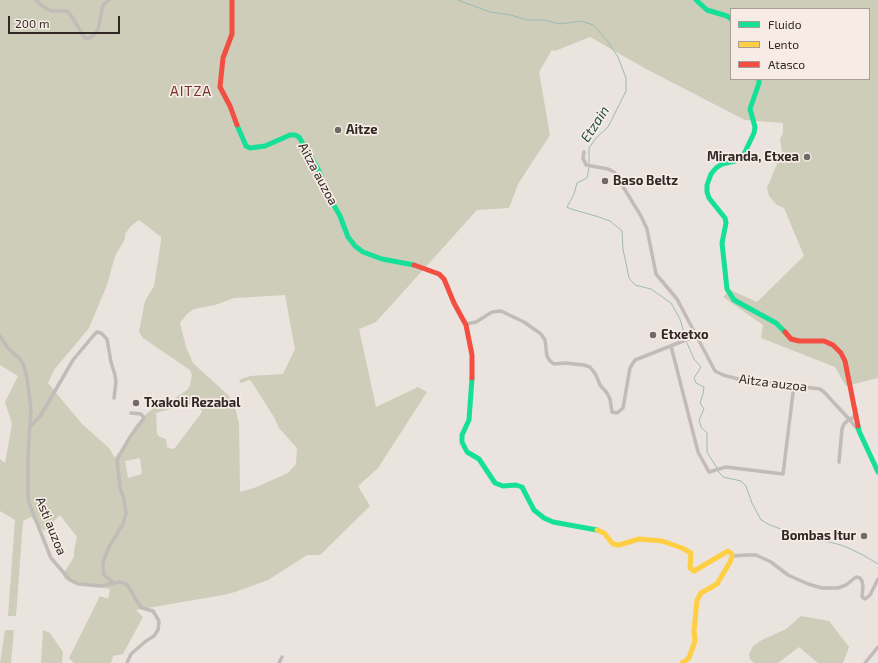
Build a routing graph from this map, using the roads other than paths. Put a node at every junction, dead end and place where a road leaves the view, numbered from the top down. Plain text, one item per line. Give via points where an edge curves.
1 (36, 0) edge
2 (109, 0) edge
3 (232, 0) edge
4 (696, 0) edge
5 (730, 18) edge
6 (759, 80) edge
7 (584, 152) dead end
8 (466, 324) junction
9 (0, 336) edge
10 (696, 336) junction
11 (671, 346) junction
12 (794, 385) junction
13 (114, 398) dead end
14 (131, 413) dead end
15 (856, 414) junction
16 (849, 419) junction
17 (30, 427) junction
18 (859, 431) junction
19 (839, 462) dead end
20 (878, 472) edge
21 (732, 556) junction
22 (878, 579) edge
23 (114, 583) junction
24 (878, 647) edge
25 (282, 657) dead end
26 (127, 663) edge
27 (279, 663) edge
28 (682, 663) edge
29 (865, 663) edge

1 - 2 street via 51,11 67,11 88,39 98,29 103,5
3 - 8 street, Aitza auzoa via 232,34 224,58 220,87 246,146 265,146 290,135 299,137 318,169 348,237 355,246 376,257 439,274 444,279
4 - 5 street via 707,10
6 - 15 street via 750,109 754,133 744,154 735,161 716,168 707,185 709,198 726,218 722,243 727,288 734,300 776,323 791,339 799,342 824,341 833,345 845,361
7 - 10 street, Aitza auzoa via 586,165 614,172 641,216 647,229 656,274 677,299
8 - 11 street via 476,322 492,312 501,311 524,322 541,334 545,340 547,356 554,364 584,365 590,368 610,399 612,412 617,413 622,408 630,368 635,360
8 - 21 street, Aitza auzoa via 473,370 469,420 462,435 462,442 467,452 479,459 495,483 522,487 534,510 544,518 604,533 613,544 639,539 662,540 682,548 691,554 690,568 694,571 728,551
9 - 17 street, Asti auzoa via 24,366 30,397
10 - 11 street
10 - 12 street, Aitza auzoa via 715,371 723,376
11 - 12 street via 698,452 709,472 726,466 783,474
12 - 16 street, Aitza auzoa via 820,389
13 - 17 street via 116,382 107,339 101,332 97,332 74,360 41,414
14 - 23 street via 141,414 144,418 117,460 126,513 123,524 104,559 103,567 104,575
15 - 16 street
15 - 18 street
16 - 18 street, Aitza auzoa
16 - 19 street via 842,429
17 - 23 street, Asti auzoa via 29,503 51,558 70,580 78,584 101,586
18 - 20 street
21 - 22 street via 760,557 788,575 822,588 838,588 856,577 860,578 863,586 862,598 866,599
21 - 28 street via 717,584 699,595 693,649 689,658
23 - 26 street via 119,582 128,586 142,608 155,614 159,625 154,636 131,654
24 - 29 street
25 - 27 street

